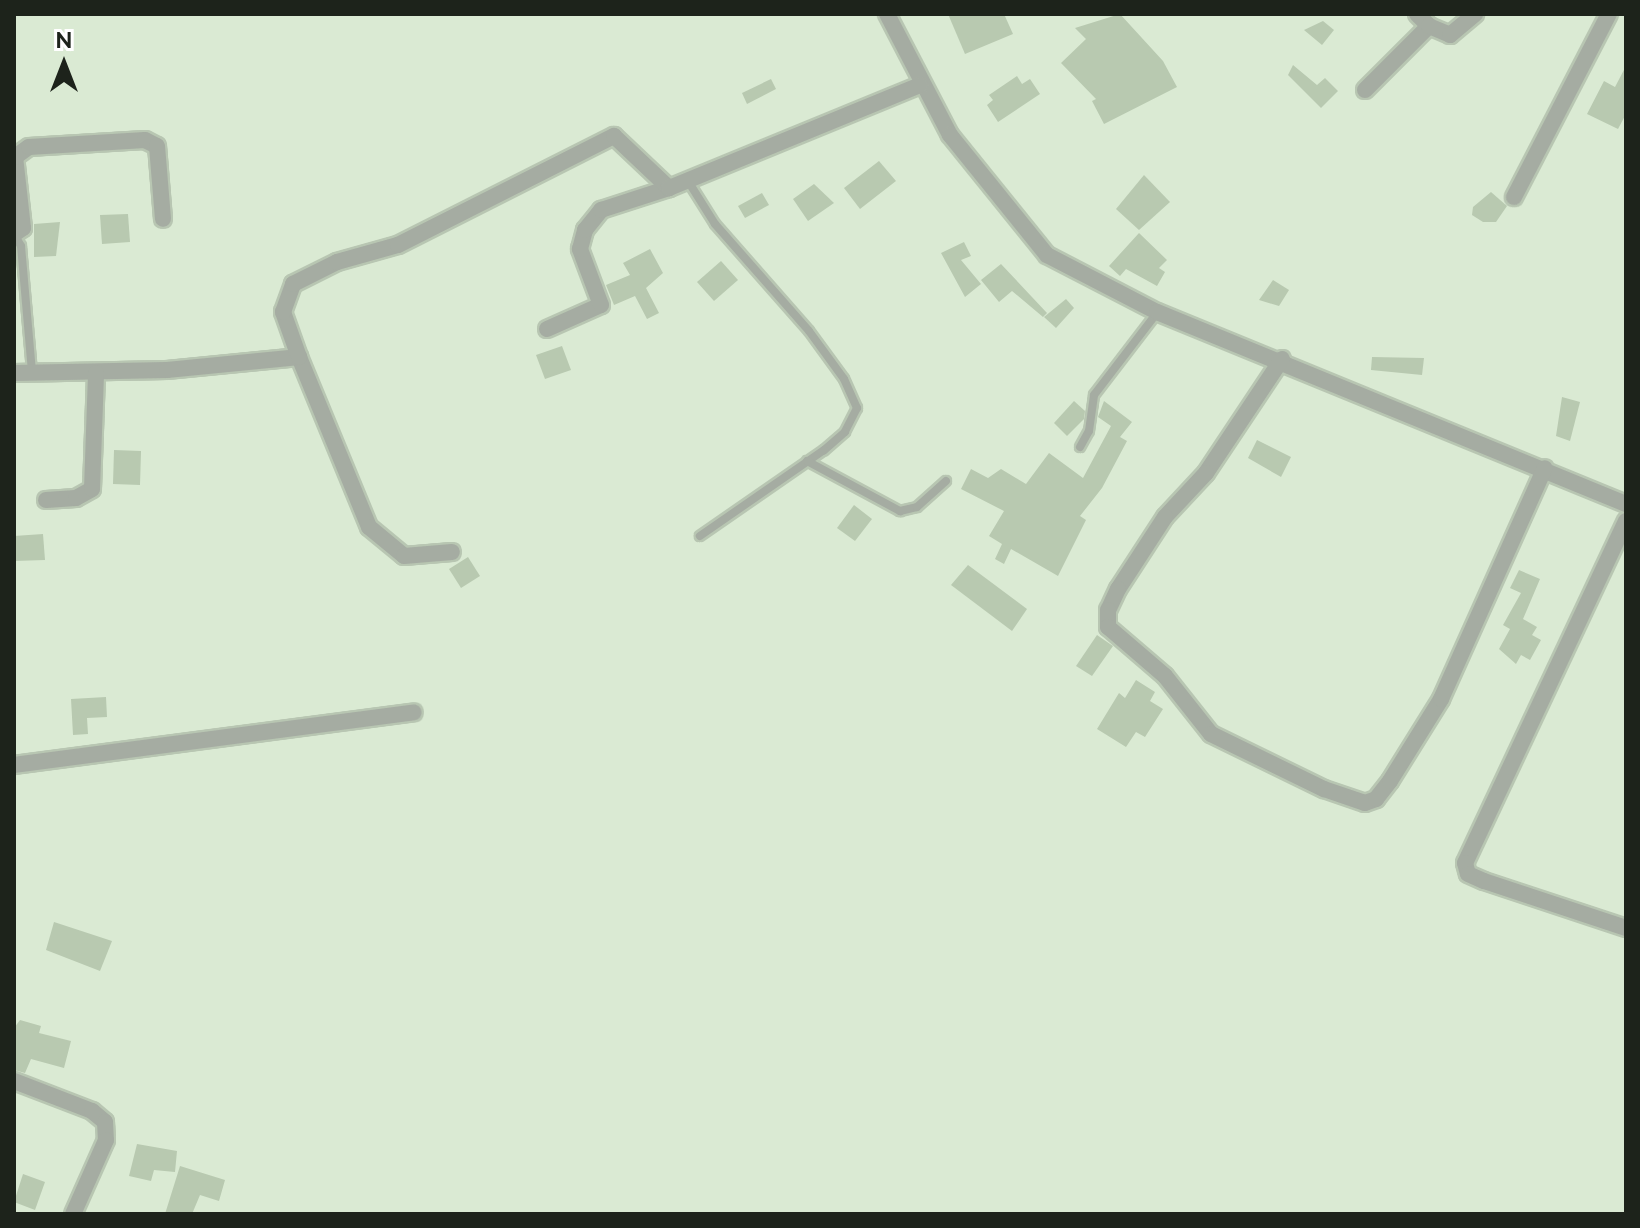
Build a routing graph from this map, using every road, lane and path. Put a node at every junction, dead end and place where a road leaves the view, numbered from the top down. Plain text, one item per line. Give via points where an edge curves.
1 (887, 14) edge
2 (1475, 14) edge
3 (1609, 14) edge
4 (1423, 20) edge
5 (920, 85) junction
6 (1365, 90) dead end
7 (688, 180) junction
8 (669, 188) junction
9 (1514, 197) dead end
10 (163, 219) dead end
11 (14, 234) edge
12 (1157, 312) junction
13 (547, 329) dead end
14 (299, 357) junction
15 (1282, 359) junction
16 (32, 372) junction
17 (14, 373) edge
18 (96, 373) junction
19 (1080, 447) dead end
20 (807, 461) junction
21 (1545, 468) junction
22 (946, 481) dead end
23 (46, 500) dead end
24 (1626, 504) edge
25 (1626, 521) edge
26 (700, 536) dead end
27 (452, 552) dead end
28 (414, 712) dead end
29 (14, 765) edge
30 (1626, 928) edge
31 (14, 1081) edge
32 (73, 1214) edge

1 - 5 street
2 - 4 street via 1450,35
3 - 9 street
4 - 6 street
5 - 7 street
5 - 12 street via 950,135 1047,255
7 - 8 street
7 - 20 lane via 715,224 809,331 844,379 857,408 845,432
8 - 13 street via 601,210 585,230 580,249 601,305
8 - 14 street via 614,136 398,245 337,262 293,284 285,297 283,312
10 - 11 street via 157,146 145,140 29,147 15,157 23,228
11 - 16 lane via 21,246
12 - 15 street
12 - 19 lane via 1094,395 1089,431
14 - 18 street
14 - 27 street via 369,527 404,556
15 - 21 street
15 - 21 street via 1206,473 1165,517 1118,589 1108,610 1108,627 1165,676 1211,734 1324,789 1365,803 1376,799 1390,781 1441,699
16 - 17 street
16 - 18 street
18 - 23 street via 92,489 76,498
20 - 22 lane via 900,511 917,507
20 - 26 lane
21 - 24 street
25 - 30 street via 1465,863 1468,874 1484,881
28 - 29 street
31 - 32 street via 92,1111 105,1122 106,1140

